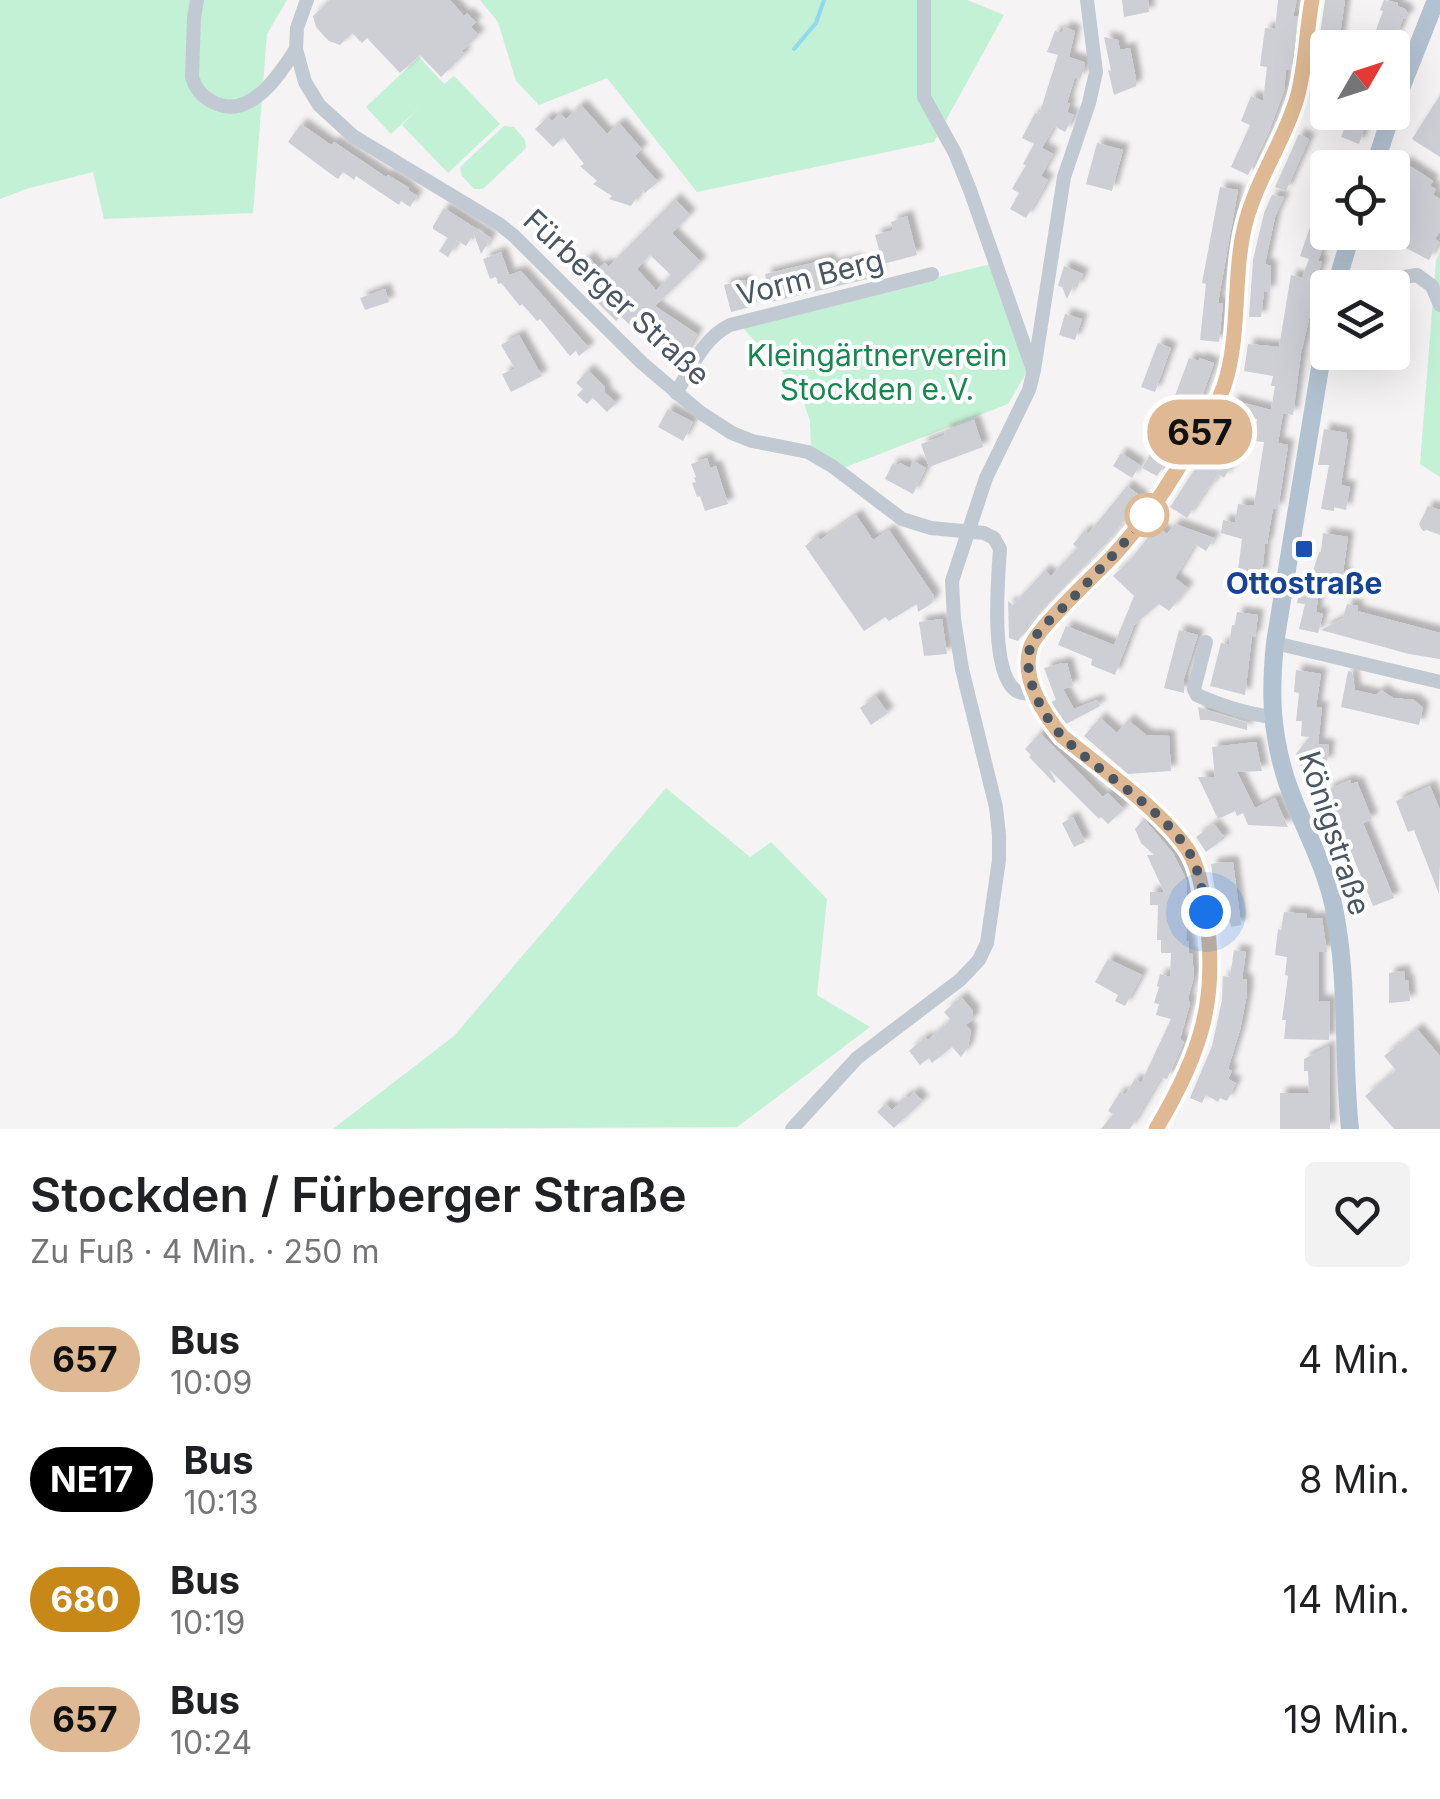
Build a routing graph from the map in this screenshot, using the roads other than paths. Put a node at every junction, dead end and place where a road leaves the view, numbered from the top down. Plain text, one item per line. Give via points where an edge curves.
1 (197, 0) edge
2 (307, 0) edge
3 (924, 0) edge
4 (1086, 0) edge
5 (1312, 0) edge
6 (1436, 0) edge
7 (296, 49) junction
8 (1410, 66) edge
9 (932, 274) dead end
10 (1410, 276) edge
11 (1440, 305) edge
12 (1034, 370) junction
13 (1320, 370) edge
14 (676, 393) junction
15 (970, 531) junction
16 (1206, 642) dead end
17 (1275, 643) junction
18 (1440, 682) edge
19 (1036, 694) junction
20 (1273, 717) junction
21 (792, 1129) edge
22 (1156, 1129) edge
23 (1350, 1129) edge

1 - 7 street via 192,77 213,102 234,106 255,98
2 - 7 street
3 - 12 street via 924,98 970,190
4 - 12 street via 1096,72 1064,177
5 - 19 street via 1296,102 1246,222 1228,375 1148,514 1035,637 1028,657
6 - 8 main road
7 - 14 street, Fürberger Straße via 312,95 336,122 513,235
9 - 14 street, Vorm Berg via 730,325 708,341
10 - 11 street via 1432,286
12 - 15 street
13 - 17 main road, Königstraße
14 - 15 street, Fürberger Straße via 732,433 808,452 902,520
15 - 19 street via 994,538 1000,549 997,622 1004,667 1012,688
15 - 21 street via 952,581 962,669 999,834 988,943 960,980 857,1058
16 - 20 street via 1197,695
17 - 18 street
17 - 20 main road, Königstraße
19 - 22 street via 1062,736 1160,817 1196,863 1210,950 1209,1001 1196,1051
20 - 23 main road, Königstraße via 1286,780 1333,902 1340,938

